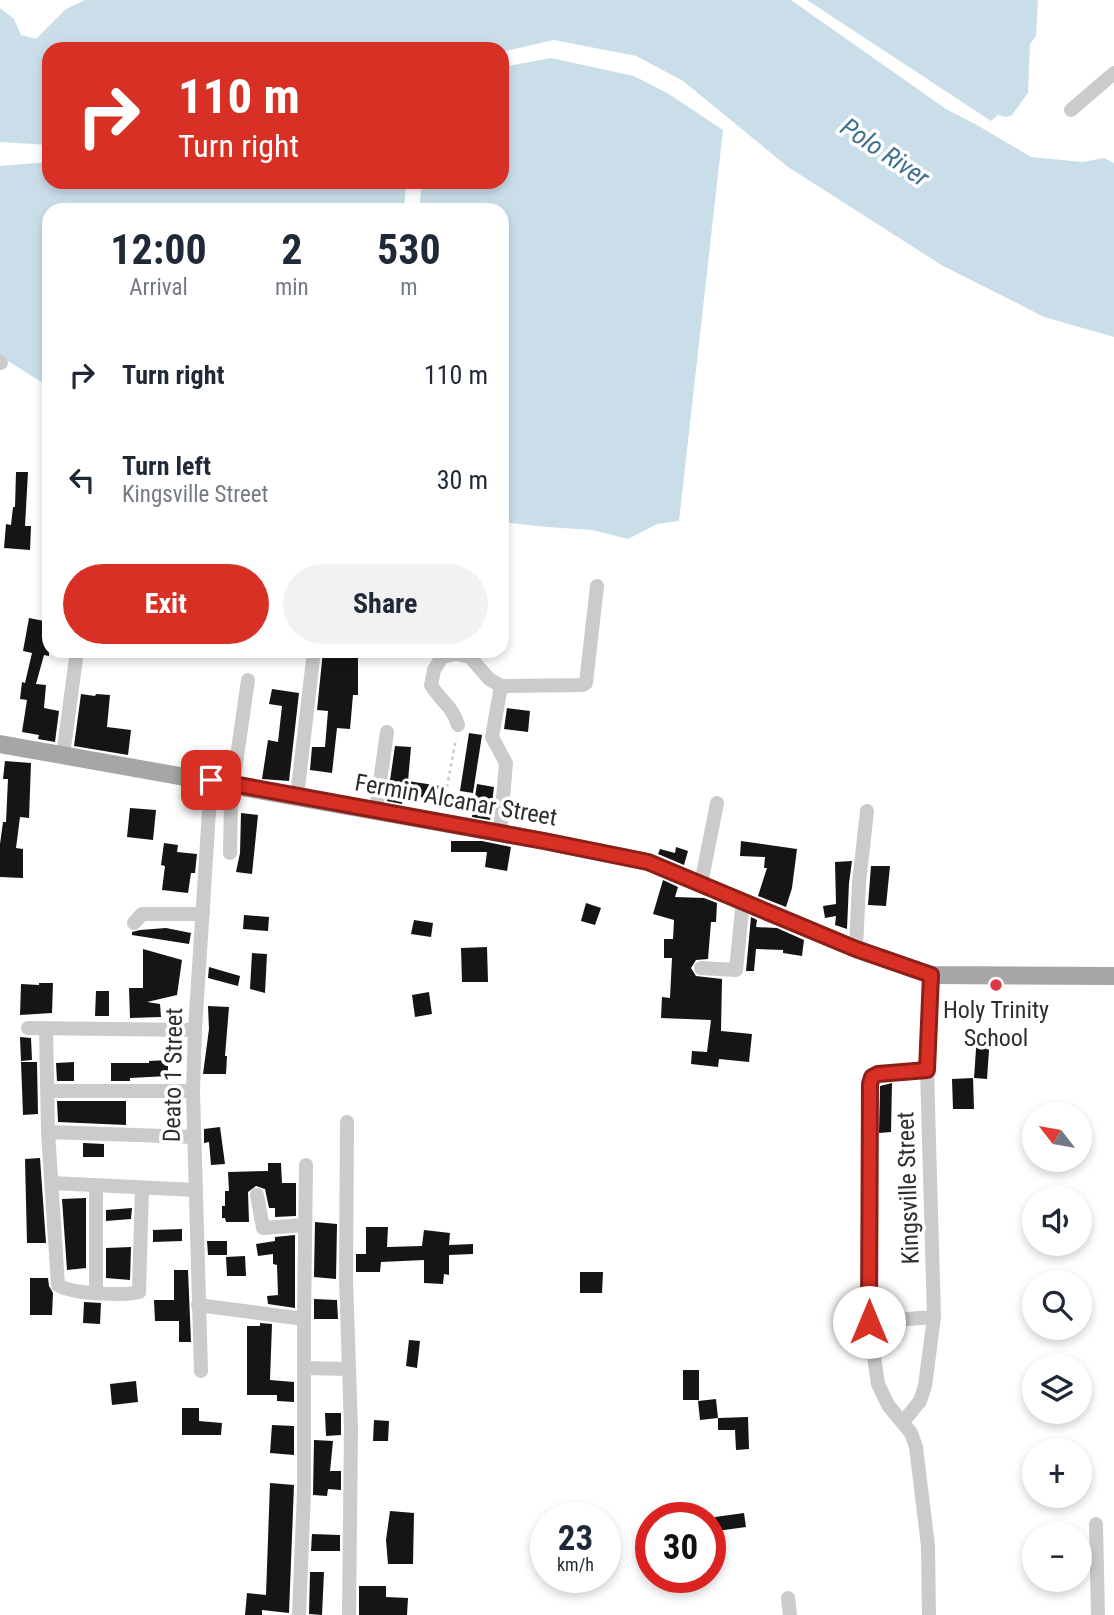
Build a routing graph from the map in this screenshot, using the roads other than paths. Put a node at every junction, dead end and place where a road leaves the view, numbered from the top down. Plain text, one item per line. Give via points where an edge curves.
1 (1114, 73) edge
2 (1071, 110) dead end
3 (597, 586) dead end
4 (76, 658) edge
5 (313, 658) edge
6 (441, 658) edge
7 (471, 658) edge
8 (248, 680) dead end
9 (501, 686) junction
10 (458, 725) road end
11 (387, 732) dead end
12 (0, 744) edge
13 (63, 755) junction
14 (211, 780) junction
15 (233, 784) junction
16 (297, 796) junction
17 (717, 803) dead end
18 (376, 810) junction
19 (866, 811) dead end
20 (500, 833) junction
21 (230, 853) dead end
22 (701, 884) junction
23 (743, 900) junction
24 (203, 914) junction
25 (134, 923) dead end
26 (856, 949) junction
27 (701, 968) dead end
28 (931, 975) junction
29 (1114, 976) edge
30 (27, 1028) dead end
31 (46, 1028) junction
32 (195, 1030) junction
33 (927, 1070) junction
34 (49, 1091) junction
35 (194, 1091) junction
36 (347, 1122) dead end
37 (48, 1132) junction
38 (194, 1137) junction
39 (306, 1165) dead end
40 (52, 1183) junction
41 (96, 1186) junction
42 (142, 1188) junction
43 (196, 1190) junction
44 (257, 1195) dead end
45 (305, 1225) junction
46 (96, 1293) junction
47 (198, 1305) junction
48 (934, 1317) junction
49 (304, 1319) junction
50 (869, 1322) junction
51 (305, 1368) junction
52 (349, 1369) junction
53 (201, 1371) dead end
54 (903, 1422) junction
55 (1096, 1524) dead end
56 (788, 1598) dead end
57 (299, 1615) edge
58 (349, 1615) edge
59 (790, 1615) edge
60 (929, 1615) edge
61 (1098, 1615) edge

1 - 2 street
3 - 9 street via 586,683
4 - 13 street
5 - 16 street
6 - 10 street via 431,685 453,709
7 - 9 street
8 - 15 street
9 - 20 street via 492,737 506,763
11 - 18 street
12 - 13 main road, Fermin Alcanar Street
13 - 14 main road, Fermin Alcanar Street
14 - 15 main road, Fermin Alcanar Street
14 - 24 street, Deato 1 Street
15 - 16 main road, Fermin Alcanar Street
15 - 21 street
16 - 18 main road, Fermin Alcanar Street
17 - 22 street
18 - 20 main road, Fermin Alcanar Street
19 - 26 street
20 - 22 main road, Fermin Alcanar Street via 648,862
22 - 23 main road, Fermin Alcanar Street
23 - 26 main road, Fermin Alcanar Street
23 - 27 street via 736,970
24 - 25 street via 142,914
24 - 32 street, Deato 1 Street
26 - 28 main road, Fermin Alcanar Street
28 - 29 main road, Fermin Alcanar Street
28 - 33 street, Kingsville Street
30 - 31 street
31 - 32 street
31 - 34 street
32 - 35 street, Deato 1 Street
33 - 48 street, Kingsville Street
33 - 50 street via 878,1074 870,1084
34 - 35 street
34 - 37 street
35 - 38 street, Deato 1 Street
36 - 52 street
37 - 38 street
37 - 40 street
38 - 43 street, Deato 1 Street
39 - 45 street
40 - 41 street
40 - 46 street via 58,1285
41 - 42 street
41 - 46 street
42 - 43 street
42 - 46 street via 141,1288 136,1293
43 - 47 street, Deato 1 Street
44 - 45 street via 263,1227
45 - 49 street
47 - 49 street
47 - 53 street, Deato 1 Street
48 - 50 street
48 - 54 street, Kingsville Street via 925,1386 920,1401
49 - 51 street
50 - 54 street via 878,1384
51 - 52 street
51 - 57 street
52 - 58 street
54 - 60 street via 916,1447 921,1482
55 - 61 street
56 - 59 street

